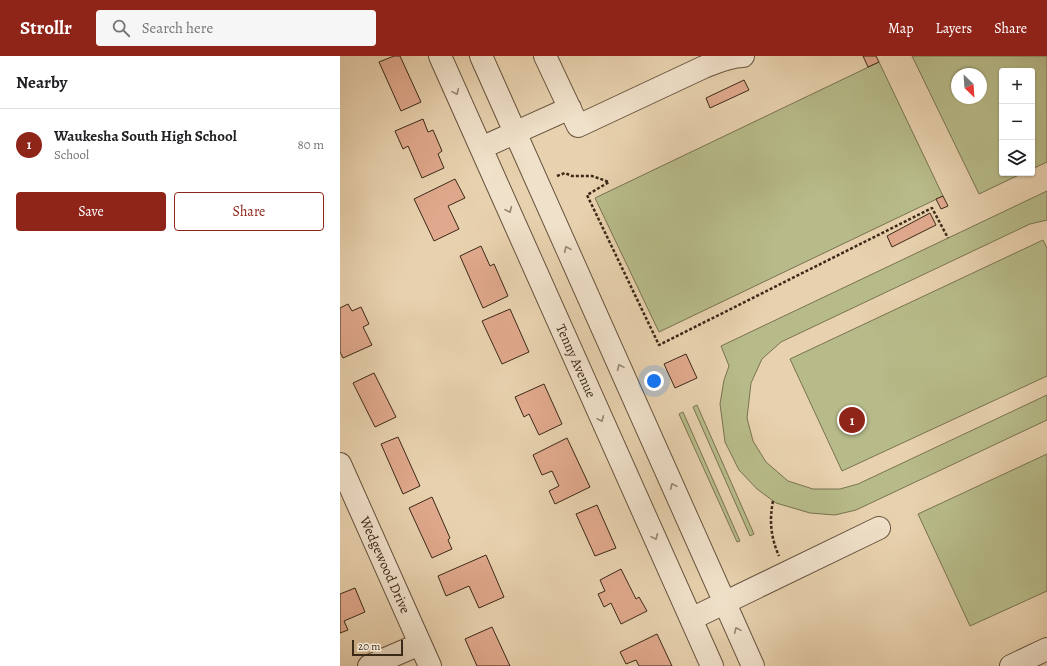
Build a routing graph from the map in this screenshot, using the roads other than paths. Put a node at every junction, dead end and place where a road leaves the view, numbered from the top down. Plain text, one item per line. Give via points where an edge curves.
1 (440, 56) edge
2 (481, 56) edge
3 (545, 56) edge
4 (730, 57) edge
5 (570, 108) junction
6 (516, 133) junction
7 (481, 148) junction
8 (340, 464) edge
9 (879, 528) dead end
10 (725, 603) junction
11 (691, 619) junction
12 (420, 644) junction
13 (1047, 649) edge
14 (369, 666) edge
15 (430, 666) edge
16 (712, 666) edge
17 (753, 666) edge
18 (1012, 666) edge

1 -> 7 street, Tenny Avenue
2 - 6 street
3 - 5 street
4 - 5 street via 578,126
5 - 6 street
6 - 7 street
10 -> 6 street
7 -> 11 street, Tenny Avenue
8 - 12 street, Wedgewood Drive
9 - 10 street
10 - 11 street
17 -> 10 street
11 - 16 street, Tenny Avenue
12 - 14 street
12 - 15 street, Wedgewood Drive
13 - 18 street

